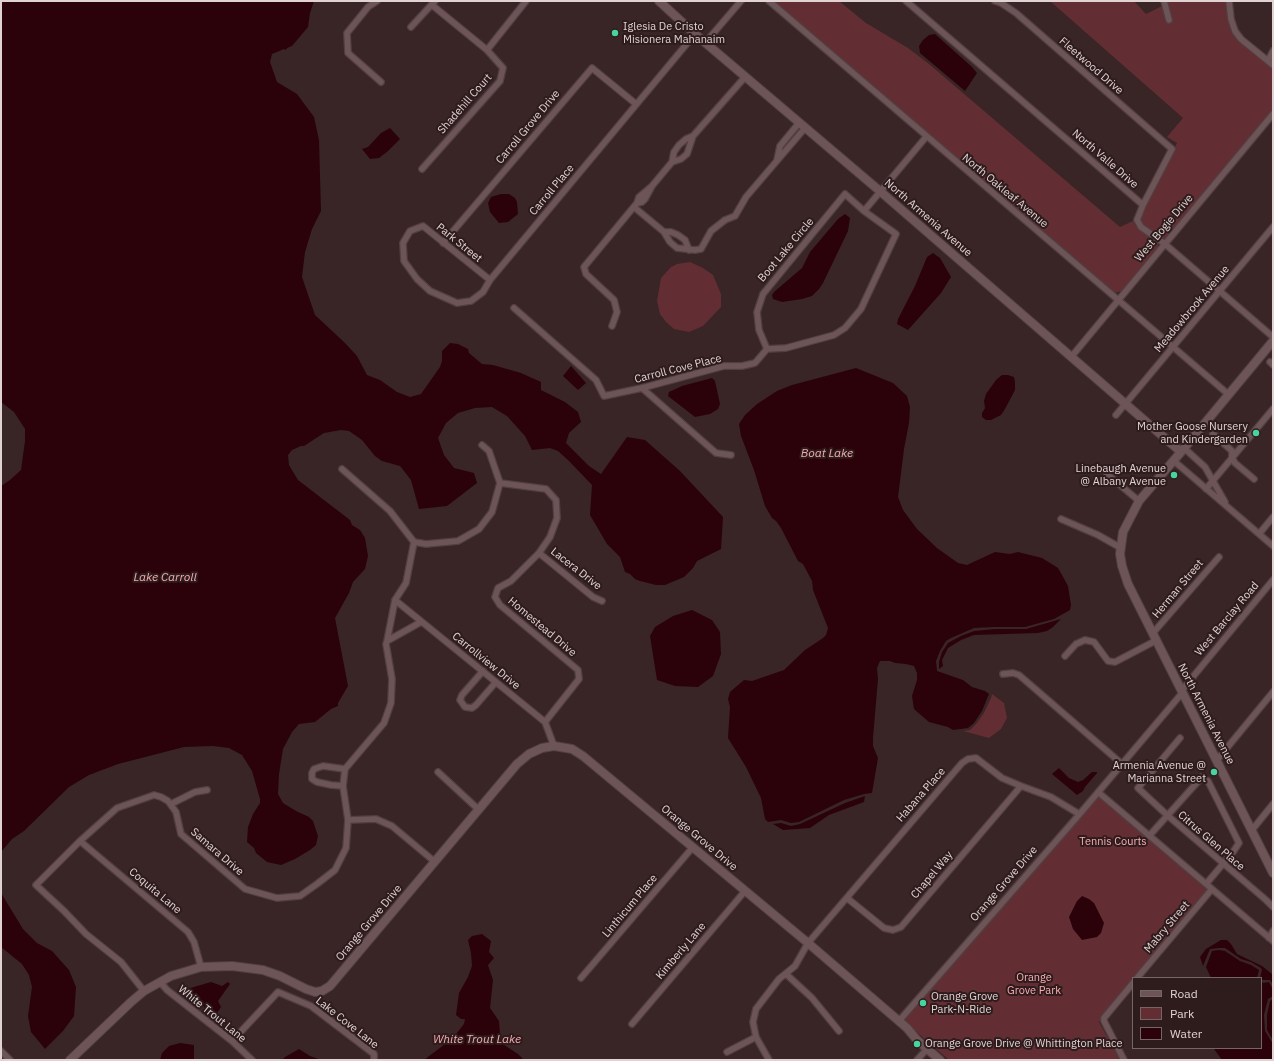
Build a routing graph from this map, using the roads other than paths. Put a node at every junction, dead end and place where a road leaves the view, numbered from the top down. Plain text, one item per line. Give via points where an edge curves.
1 (377, 1) edge
2 (526, 1) edge
3 (659, 1) edge
4 (741, 1) edge
5 (769, 1) edge
6 (906, 1) edge
7 (995, 1) edge
8 (1164, 1) edge
9 (1229, 1) edge
10 (433, 3) edge
11 (1169, 20) dead end
12 (411, 27) dead end
13 (695, 34) junction
14 (705, 43) junction
15 (487, 50) junction
16 (1273, 52) edge
17 (1268, 61) junction
18 (1273, 65) edge
19 (745, 77) junction
20 (381, 82) dead end
21 (636, 104) junction
22 (1273, 114) edge
23 (802, 125) junction
24 (693, 136) junction
25 (926, 137) junction
26 (672, 162) junction
27 (422, 169) dead end
28 (881, 192) junction
29 (635, 205) junction
30 (1143, 205) junction
31 (864, 211) junction
32 (1273, 227) edge
33 (664, 232) junction
34 (443, 243) junction
35 (1164, 244) junction
36 (689, 250) junction
37 (411, 270) joint
38 (490, 280) junction
39 (1220, 291) junction
40 (1118, 300) junction
41 (514, 308) dead end
42 (612, 326) dead end
43 (1273, 337) edge
44 (1273, 341) edge
45 (1173, 347) junction
46 (767, 349) junction
47 (1072, 356) junction
48 (642, 388) junction
49 (1228, 394) junction
50 (1127, 403) junction
51 (1273, 409) edge
52 (1116, 416) dead end
53 (1213, 434) dead end
54 (482, 444) dead end
55 (1183, 450) junction
56 (731, 455) dead end
57 (1232, 458) junction
58 (1174, 461) junction
59 (342, 469) dead end
60 (1107, 474) dead end
61 (1254, 479) dead end
62 (1213, 480) junction
63 (500, 483) junction
64 (1206, 489) junction
65 (1139, 501) junction
66 (1228, 508) junction
67 (1273, 517) edge
68 (1061, 519) dead end
69 (1259, 534) junction
70 (414, 542) junction
71 (1273, 546) edge
72 (1120, 548) junction
73 (539, 553) junction
74 (1219, 557) dead end
75 (1273, 580) edge
76 (395, 600) junction
77 (602, 601) dead end
78 (421, 622) junction
79 (1155, 637) junction
80 (386, 641) junction
81 (1065, 656) dead end
82 (483, 671) junction
83 (1003, 674) dead end
84 (496, 682) junction
85 (1182, 691) junction
86 (1273, 692) edge
87 (545, 722) junction
88 (1180, 738) dead end
89 (554, 746) junction
90 (1217, 760) junction
91 (1122, 764) junction
92 (346, 770) junction
93 (438, 772) dead end
94 (343, 786) junction
95 (1021, 786) junction
96 (207, 790) dead end
97 (1098, 792) junction
98 (171, 804) junction
99 (1273, 804) edge
100 (479, 810) junction
101 (1079, 814) junction
102 (1166, 815) junction
103 (348, 820) junction
104 (1252, 830) junction
105 (1150, 836) junction
106 (80, 842) junction
107 (693, 847) junction
108 (435, 862) junction
109 (1222, 864) junction
110 (1273, 873) edge
111 (1206, 884) junction
112 (1212, 889) junction
113 (745, 891) junction
114 (846, 898) junction
115 (1273, 907) edge
116 (1273, 931) edge
117 (1271, 939) edge
118 (808, 943) junction
119 (201, 968) junction
120 (786, 974) junction
121 (1138, 977) edge
122 (582, 978) dead end
123 (160, 982) junction
124 (1132, 984) edge
125 (144, 991) junction
126 (899, 1022) junction
127 (632, 1024) dead end
128 (839, 1031) dead end
129 (756, 1037) junction
130 (232, 1041) junction
131 (926, 1049) junction
132 (1, 1051) edge
133 (727, 1052) dead end
134 (10, 1060) edge
135 (70, 1060) edge
136 (252, 1060) edge
137 (374, 1060) edge
138 (768, 1060) edge
139 (917, 1060) edge
140 (940, 1060) edge
141 (1124, 1060) edge

1 - 20 street via 368,7 347,33 348,53
2 - 15 street
3 - 13 street, North Armenia Avenue
4 - 14 street
5 - 25 street, North Oakleaf Avenue
6 - 30 street, North Valle Drive
7 - 30 street, Fleetwood Drive via 1016,13 1172,149
8 - 11 street
9 - 17 street via 1238,35
10 - 12 street
10 - 15 street, Shadehill Court
13 - 14 street, North Armenia Avenue
13 - 21 street, Carroll Place
14 - 19 street, North Armenia Avenue
15 - 27 street, Shadehill Court via 503,68 500,81
16 - 17 street
17 - 18 street
19 - 23 street, North Armenia Avenue
19 - 24 street
21 - 34 street, Carroll Grove Drive via 592,68
21 - 38 street, Carroll Place
22 - 35 street, West Bogie Drive
23 - 28 street, North Armenia Avenue
23 - 36 street via 746,197 735,216 711,231 701,249
24 - 26 street via 679,145
24 - 26 street via 687,154
25 - 28 street
25 - 40 street, North Oakleaf Avenue
26 - 29 street via 652,186 645,199
28 - 31 street
28 - 47 street, North Armenia Avenue
29 - 33 street
29 - 42 street via 584,267 586,274 614,300 617,312
30 - 35 street via 1137,220 1141,227
31 - 46 street, Boot Lake Circle via 845,194 763,294 758,324
31 - 46 street via 896,234 861,309 845,328 834,335 786,348
32 - 39 street, Meadowbrook Avenue
33 - 36 street via 677,248
33 - 36 street via 671,232 685,240
34 - 37 street, Park Street via 423,226 410,231 403,243 404,261
34 - 38 street, Park Street
35 - 39 street
35 - 40 street, West Bogie Drive
37 - 38 street, Carroll Place via 430,292 456,303 471,301 483,292
39 - 43 street
39 - 45 street, Meadowbrook Avenue
40 - 45 street, North Oakleaf Avenue
40 - 47 street, West Bogie Drive
41 - 48 street, Carroll Cove Place via 596,380 604,396
44 - 49 street
45 - 49 street, North Oakleaf Avenue
45 - 50 street, Meadowbrook Avenue
46 - 48 street, Carroll Cove Place via 755,363 724,366
47 - 50 street, North Armenia Avenue
48 - 56 street via 716,453
49 - 55 street
50 - 52 street, Meadowbrook Avenue
50 - 55 street, North Armenia Avenue
51 - 57 street
53 - 57 street via 1232,451
54 - 63 street via 489,451
55 - 58 street
55 - 62 street via 1205,467
57 - 61 street
57 - 62 street
58 - 64 street
58 - 65 street
59 - 70 street via 390,511
60 - 65 street
62 - 64 street
62 - 66 street
63 - 70 street via 492,512 479,529 458,541 426,544
63 - 73 street, Homestead Drive via 546,489 556,500 557,518 550,537
64 - 66 street
65 - 72 street via 1123,532
66 - 69 street
67 - 69 street
68 - 72 street
69 - 71 street
70 - 76 street, Samara Drive via 406,582
72 - 79 street, North Armenia Avenue via 1128,584
73 - 77 street, Lacera Drive
73 - 87 street, Homestead Drive via 511,581 498,588 495,596 500,605 578,670 579,679
74 - 79 street, Herman Street
75 - 85 street, West Barclay Road
76 - 78 street, Carrollview Drive
76 - 80 street, Samara Drive
78 - 80 street
78 - 82 street, Carrollview Drive
79 - 81 street via 1114,662 1108,660 1094,642 1085,640 1076,644
79 - 85 street, North Armenia Avenue
80 - 92 street, Samara Drive via 392,679 391,703 384,724
82 - 84 street, Carrollview Drive
82 - 84 street via 462,695 460,700 465,707 472,708 476,705
83 - 91 street via 1019,675
84 - 87 street, Carrollview Drive
85 - 90 street, North Armenia Avenue
85 - 91 street, West Barclay Road
86 - 90 street
87 - 89 street
88 - 102 street, Citrus Glen Place via 1138,788
89 - 100 street, Orange Grove Drive via 529,754 517,764
89 - 107 street, Orange Grove Drive via 572,749 583,756
90 - 104 street, North Armenia Avenue
91 - 97 street, West Barclay Road
92 - 94 street, Samara Drive
92 - 94 street via 323,766 314,769 312,773 312,778 316,782
93 - 100 street
94 - 103 street, Samara Drive
95 - 101 street, Habana Place via 1051,797
95 - 114 street, Habana Place via 1002,778 976,758 968,759
95 - 114 street, Chapel Way via 901,927 893,930 884,928
96 - 98 street via 195,792
97 - 101 street, Orange Grove Drive
97 - 105 street
98 - 103 street, Samara Drive via 176,812 181,834 245,890 277,898 300,896 335,870 346,848
98 - 106 street via 154,794 117,808
99 - 104 street
100 - 108 street, Orange Grove Drive
101 - 126 street, Orange Grove Drive
102 - 105 street
102 - 109 street, Citrus Glen Place
102 - 109 street via 1202,777 1208,781 1239,843
103 - 108 street via 376,819 392,826
104 - 110 street, North Armenia Avenue
105 - 111 street
106 - 119 street, Coquita Lane via 188,932 194,942
106 - 125 street via 36,885 86,934 121,962
107 - 113 street, Orange Grove Drive
107 - 122 street, Linthicum Place
108 - 119 street, Orange Grove Drive via 330,986 322,991 306,989 263,970 232,966
109 - 111 street
109 - 115 street, Citrus Glen Place
111 - 112 street
112 - 117 street
112 - 121 street, Mabry Street
113 - 118 street, Orange Grove Drive
113 - 127 street, Kimberly Lane
114 - 118 street, Habana Place
116 - 117 street
118 - 120 street, Habana Place via 795,966
118 - 126 street, Orange Grove Drive
119 - 123 street, Orange Grove Drive via 171,976
120 - 128 street via 812,998
120 - 129 street, Habana Place via 756,1008 752,1022
123 - 125 street, Orange Grove Drive
123 - 130 street, White Trout Lane
124 - 141 street via 1104,1018
125 - 135 street, Orange Grove Drive
126 - 131 street
129 - 133 street
129 - 138 street, Habana Place
130 - 136 street, White Trout Lane
130 - 137 street, Lake Cove Lane via 278,992 311,1006 374,1054
131 - 139 street
131 - 140 street
132 - 134 street

